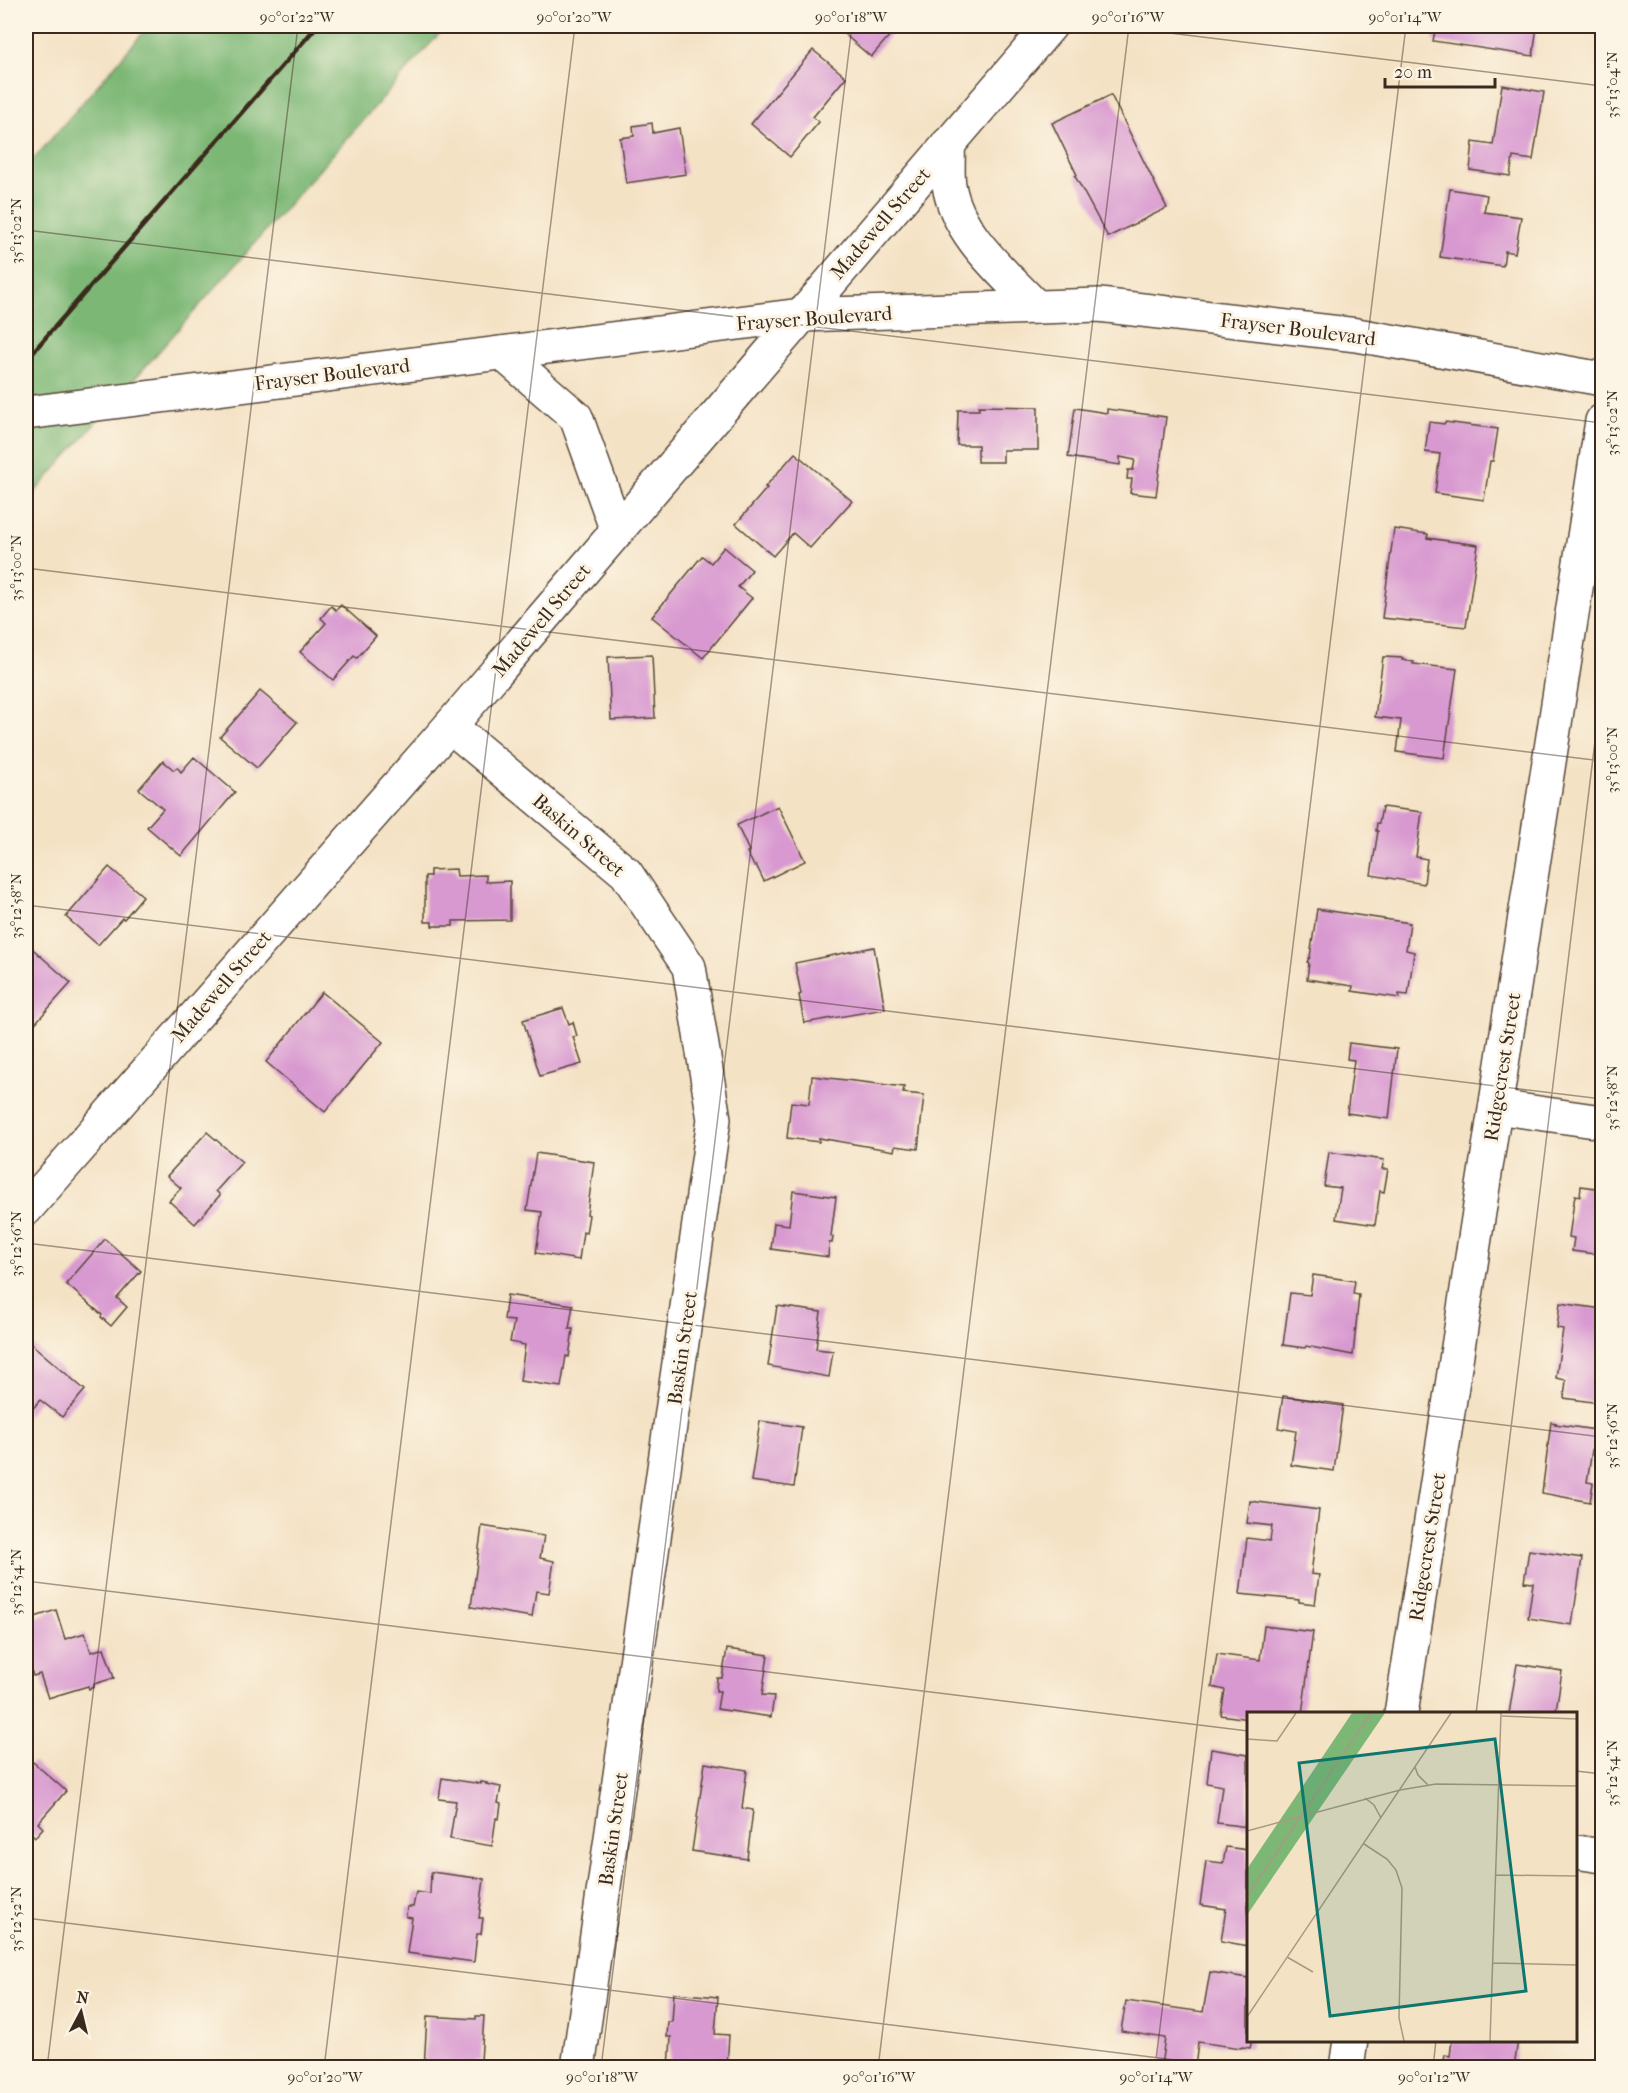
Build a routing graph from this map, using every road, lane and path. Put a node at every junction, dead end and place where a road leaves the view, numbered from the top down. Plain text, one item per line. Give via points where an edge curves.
1 (1050, 26) edge
2 (948, 144) junction
3 (1036, 307) junction
4 (801, 315) junction
5 (502, 353) junction
6 (1602, 380) edge
7 (26, 413) edge
8 (1602, 421) edge
9 (617, 531) junction
10 (450, 726) junction
11 (1496, 1107) junction
12 (1602, 1122) edge
13 (26, 1209) edge
14 (1401, 1712) edge
15 (1577, 1852) edge
16 (1602, 1856) edge
17 (1351, 2042) edge
18 (578, 2067) edge
19 (1347, 2067) edge

1 - 2 street, Madewell Street
2 - 3 street via 949,186 960,218 978,245
2 - 4 street, Madewell Street
3 - 4 street, Frayser Boulevard
3 - 6 street, Frayser Boulevard via 1099,305 1358,335
4 - 5 street, Frayser Boulevard
4 - 9 street, Madewell Street
5 - 7 street, Frayser Boulevard
5 - 9 street via 576,417
8 - 11 street, Ridgecrest Street
9 - 10 street, Madewell Street
10 - 13 street, Madewell Street
10 - 18 street, Baskin Street via 626,873 639,892 689,967 714,1119
11 - 12 street
11 - 14 street, Ridgecrest Street
15 - 16 street
17 - 19 street

